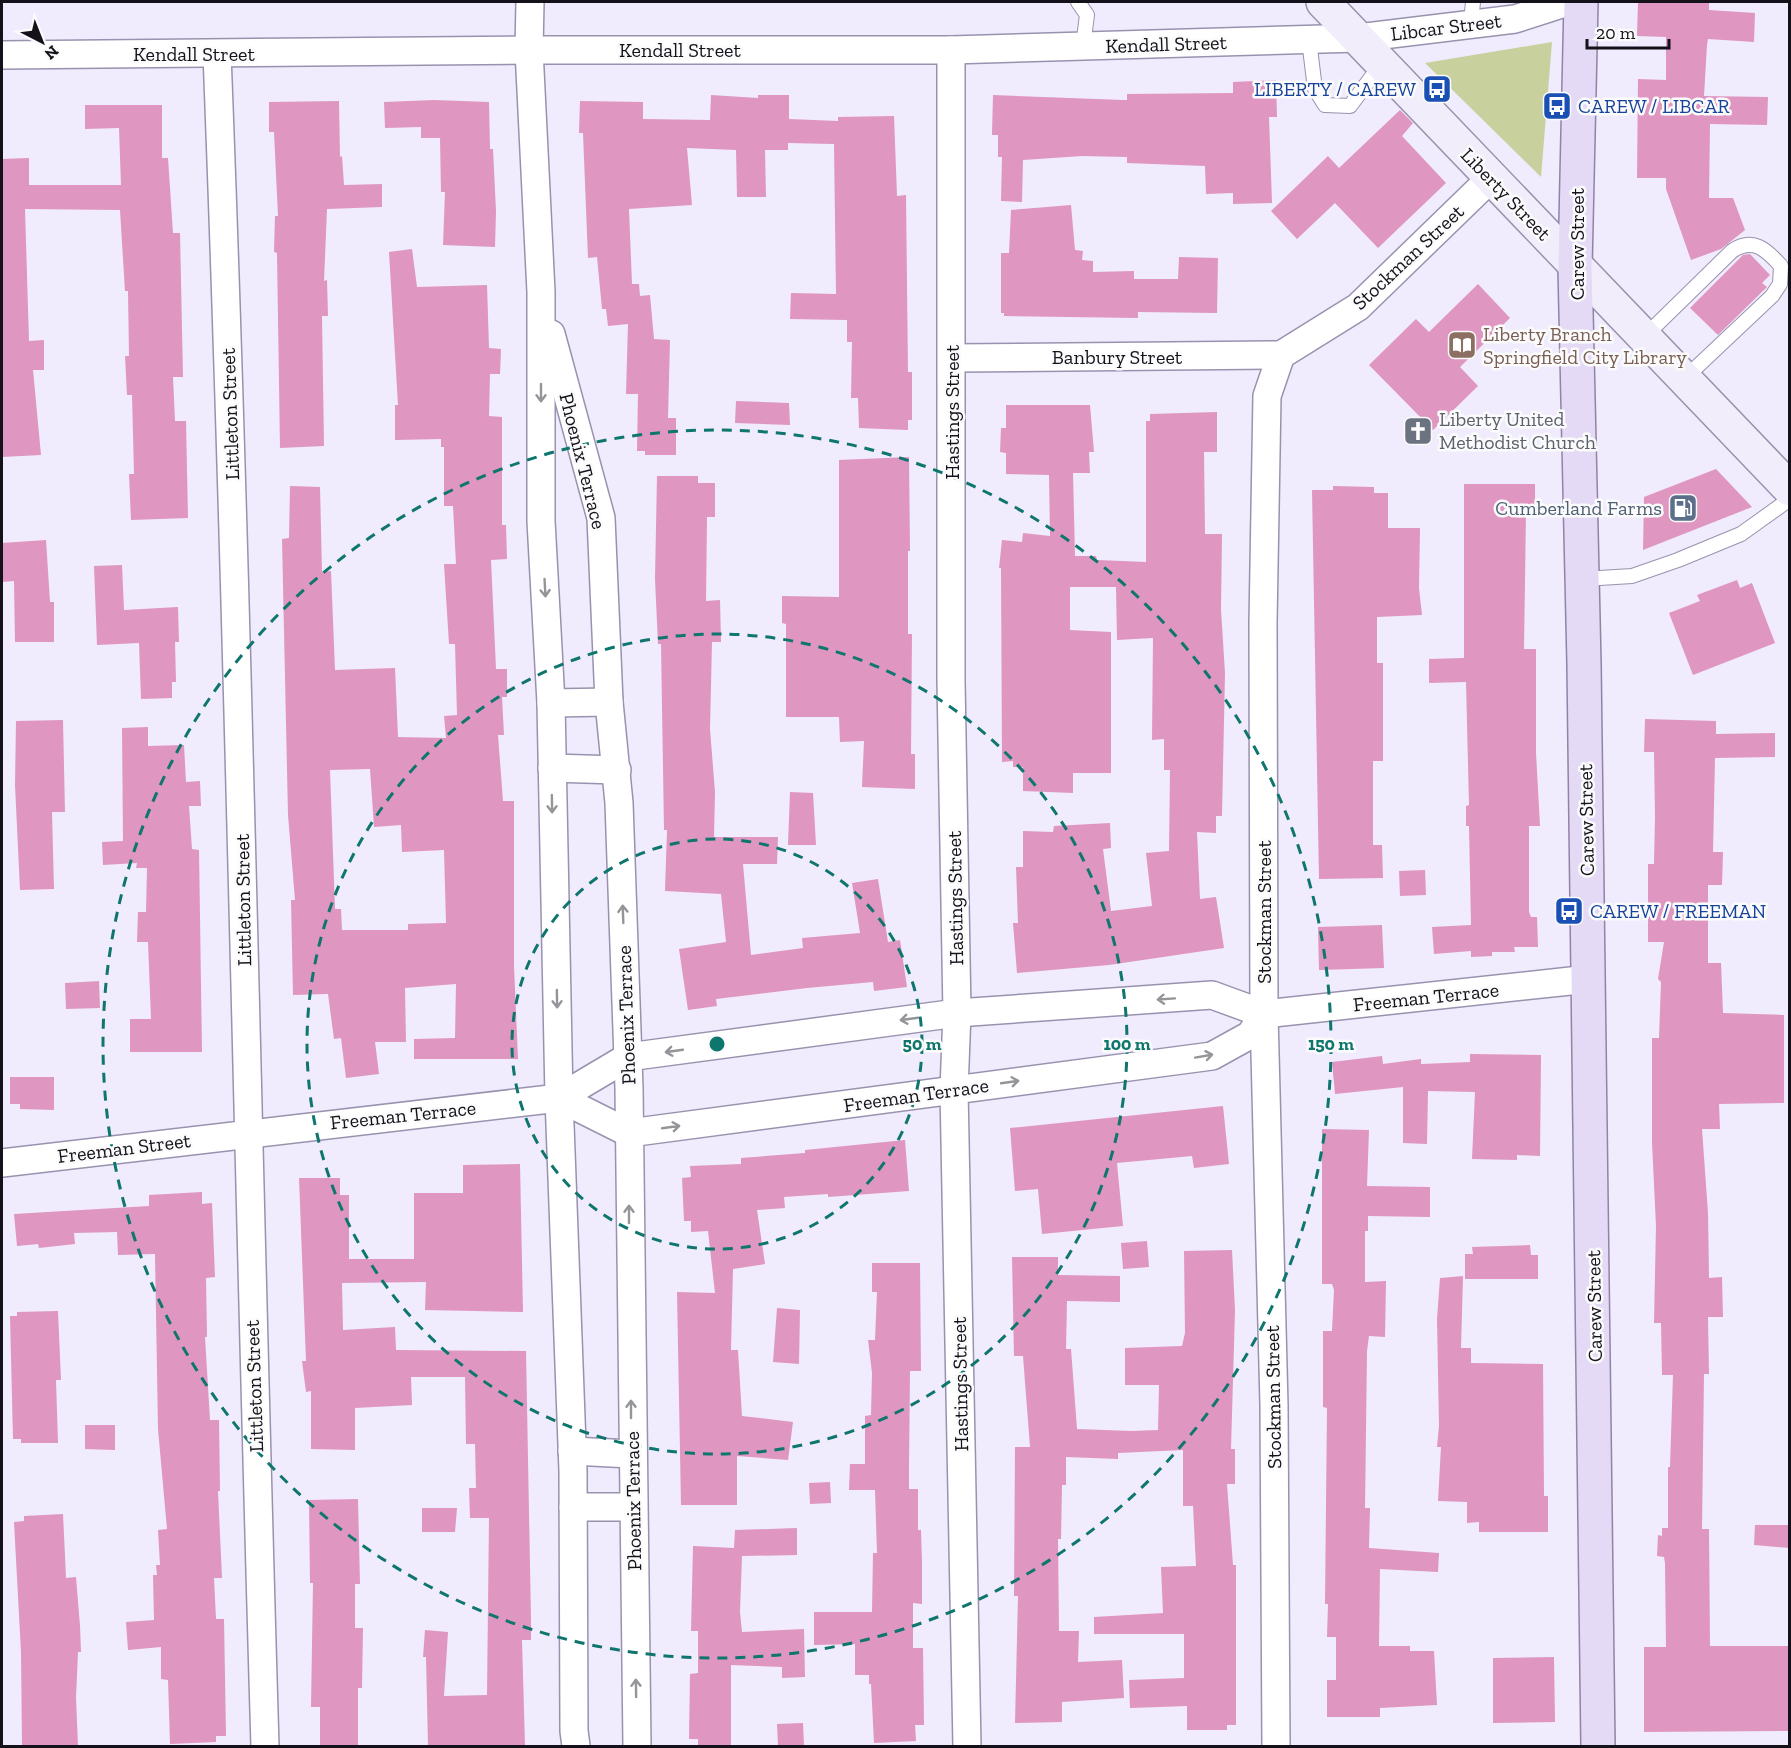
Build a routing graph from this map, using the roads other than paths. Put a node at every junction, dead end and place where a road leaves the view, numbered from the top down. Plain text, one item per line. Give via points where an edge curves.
1 (530, 2) edge
2 (1078, 2) edge
3 (1323, 2) edge
4 (1568, 2) edge
5 (1581, 2) edge
6 (1472, 12) edge
7 (1358, 38) junction
8 (1309, 40) junction
9 (1083, 46) junction
10 (529, 50) junction
11 (951, 50) junction
12 (217, 54) junction
13 (2, 56) edge
14 (1382, 63) junction
15 (1491, 178) junction
16 (1575, 267) junction
17 (541, 292) junction
18 (1643, 337) junction
19 (1281, 355) junction
20 (953, 358) junction
21 (1684, 379) junction
22 (1790, 489) edge
23 (1790, 500) edge
24 (1582, 579) junction
25 (609, 702) junction
26 (550, 703) junction
27 (552, 768) junction
28 (617, 770) junction
29 (1589, 979) junction
30 (957, 1013) junction
31 (1264, 1014) junction
32 (628, 1057) junction
33 (954, 1090) junction
34 (559, 1098) junction
35 (247, 1133) junction
36 (629, 1133) junction
37 (2, 1163) edge
38 (572, 1451) junction
39 (631, 1454) junction
40 (573, 1507) junction
41 (632, 1507) junction
42 (265, 1746) edge
43 (576, 1746) edge
44 (637, 1746) edge
45 (967, 1746) edge
46 (1275, 1746) edge
47 (1598, 1746) edge

1 - 10 street, Phoenix Terrace
2 - 9 lane via 1087,15
3 - 7 main road, Liberty Street
4 - 6 street, Libcar Street via 1515,19
5 - 16 main road, Carew Street
6 - 7 street, Libcar Street
7 - 8 street, Kendall Street
7 - 14 main road, Liberty Street
8 - 9 street, Kendall Street
8 - 14 lane via 1315,88 1326,105 1350,106
9 - 11 street, Kendall Street
10 - 11 street, Kendall Street
10 - 12 street, Kendall Street
10 - 17 street, Phoenix Terrace
11 - 20 street, Hastings Street
12 - 13 street, Kendall Street
12 - 35 street, Littleton Street via 241,777
14 - 15 main road, Liberty Street
15 - 16 main road, Liberty Street
15 - 19 street, Stockman Street via 1358,308
16 - 18 main road, Liberty Street
16 - 24 main road, Carew Street
17 - 25 street, Phoenix Terrace via 602,518
17 -> 26 street, Phoenix Terrace via 541,520
18 - 21 main road, Liberty Street
18 - 21 lane via 1732,251 1742,245 1758,244 1770,253 1781,266 1780,284 1772,296
19 - 20 street, Banbury Street
19 - 31 street, Stockman Street via 1267,396
20 - 30 street, Hastings Street via 951,681
21 - 22 main road, Liberty Street
23 - 24 lane via 1741,534 1678,560 1632,576
24 - 29 main road, Carew Street
25 - 26 street
25 - 28 street, Phoenix Terrace
26 - 27 street, Phoenix Terrace
27 - 28 street
27 -> 34 street, Phoenix Terrace
32 -> 28 street, Phoenix Terrace
29 - 31 street, Freeman Terrace
29 - 47 main road, Carew Street
31 -> 30 street, Freeman Terrace via 1212,995
30 -> 32 street, Freeman Terrace
30 - 33 street, Hastings Street
33 -> 31 street, Freeman Terrace via 1212,1056 1251,1035
31 - 46 street, Stockman Street via 1274,1405
32 - 34 street, Freeman Terrace
32 - 36 street, Phoenix Terrace
36 -> 33 street, Freeman Terrace
33 - 45 street, Hastings Street
34 - 35 street, Freeman Terrace
34 - 36 street
34 - 38 street, Phoenix Terrace
35 - 37 street, Freeman Street
35 - 42 street, Littleton Street
39 -> 36 street, Phoenix Terrace
38 - 39 street
38 - 40 street, Phoenix Terrace
39 - 41 street, Phoenix Terrace
40 - 41 street
40 - 43 street, Phoenix Terrace
44 -> 41 street, Phoenix Terrace

